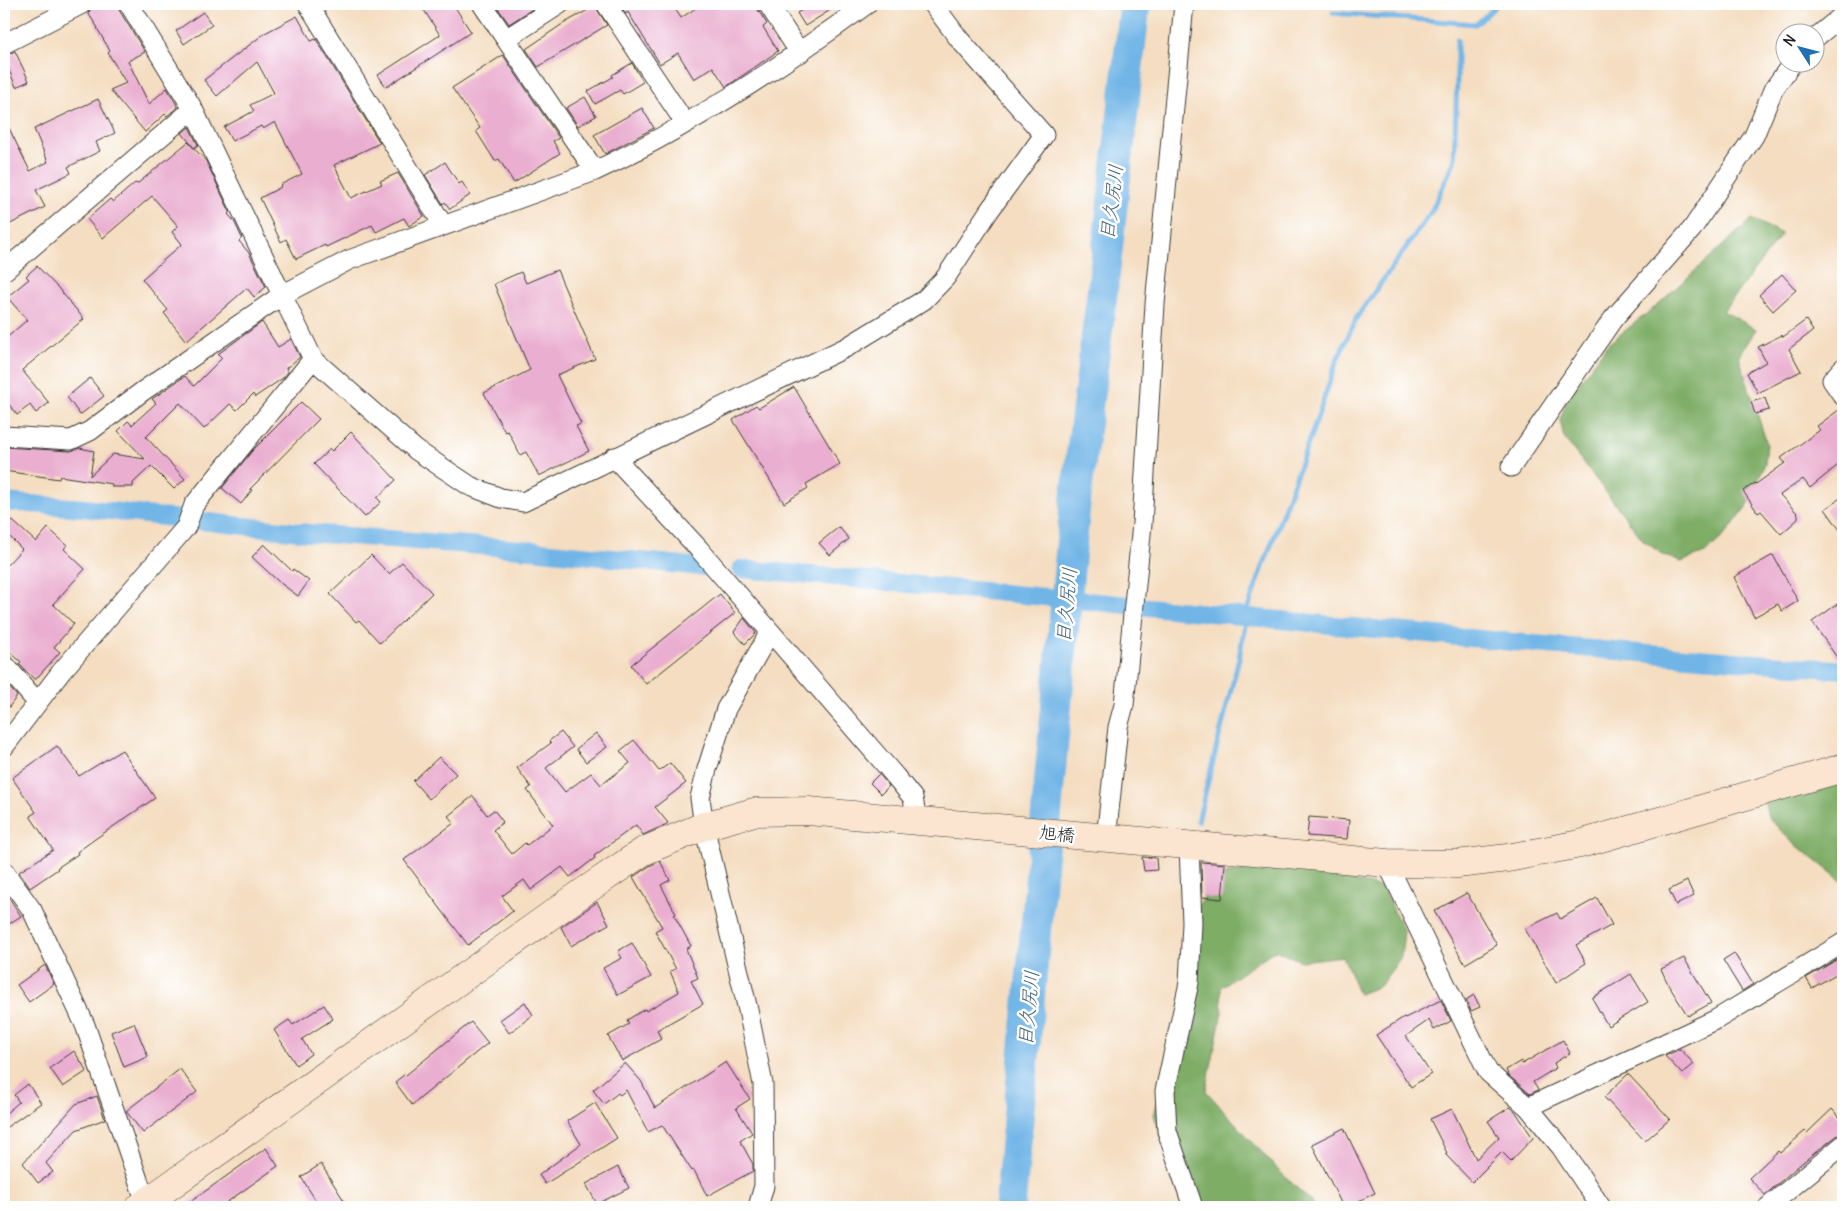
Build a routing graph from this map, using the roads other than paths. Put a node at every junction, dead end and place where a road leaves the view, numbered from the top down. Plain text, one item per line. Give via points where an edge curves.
1 (82, 4) edge
2 (129, 4) edge
3 (308, 4) edge
4 (482, 4) edge
5 (560, 4) edge
6 (606, 4) edge
7 (768, 4) edge
8 (866, 4) edge
9 (933, 4) edge
10 (1184, 4) edge
11 (1843, 15) edge
12 (1824, 31) edge
13 (506, 39) junction
14 (4, 44) edge
15 (800, 53) junction
16 (1786, 72) edge
17 (193, 109) junction
18 (685, 123) junction
19 (595, 171) junction
20 (443, 225) junction
21 (4, 271) edge
22 (282, 295) junction
23 (313, 359) junction
24 (1843, 368) edge
25 (1843, 396) edge
26 (4, 436) edge
27 (614, 457) junction
28 (1511, 467) dead end
29 (770, 632) junction
30 (4, 664) edge
31 (36, 702) junction
32 (4, 747) edge
33 (1843, 768) edge
34 (917, 821) junction
35 (704, 826) junction
36 (1103, 839) junction
37 (1189, 846) junction
38 (1387, 863) junction
39 (4, 871) edge
40 (1843, 943) edge
41 (1528, 1107) junction
42 (1843, 1144) edge
43 (145, 1206) edge
44 (758, 1207) edge
45 (1193, 1207) edge
46 (1601, 1207) edge
47 (1768, 1207) edge

1 - 14 street
2 - 17 street
3 - 20 street
4 - 13 street
5 - 13 street
6 - 18 street
7 - 15 street
8 - 15 street
9 - 27 street via 959,39 1044,135 946,277 924,300 846,347
10 - 36 street via 1155,304 1142,524 1124,705 1118,727
11 - 12 street
13 - 19 street
15 - 18 street
16 - 28 street via 1773,90 1754,136 1692,229 1613,319
17 - 21 street
17 - 22 street
18 - 19 street
19 - 20 street
20 - 22 street via 349,260
22 - 23 street
22 - 26 street via 90,431 71,440
23 - 27 street via 416,450 470,486 501,498 523,502
23 - 31 street via 194,505 186,527
24 - 25 street via 1832,380
27 - 29 street
29 - 34 street via 913,798
29 - 35 street via 726,709 700,798
30 - 31 street
31 - 32 street
33 - 38 street, 旭橋 via 1580,844 1457,864
34 - 35 street, 旭橋 via 781,811 754,812
34 - 36 street, 旭橋
35 - 43 street, 旭橋 via 644,851
35 - 44 street via 763,1084 764,1186
36 - 37 street, 旭橋
37 - 38 street, 旭橋
37 - 45 street via 1192,922 1189,984 1165,1091 1168,1131
38 - 41 street via 1488,1072
39 - 43 street via 32,910 85,1026
40 - 41 street via 1717,1019
41 - 46 street via 1561,1146
42 - 47 street

